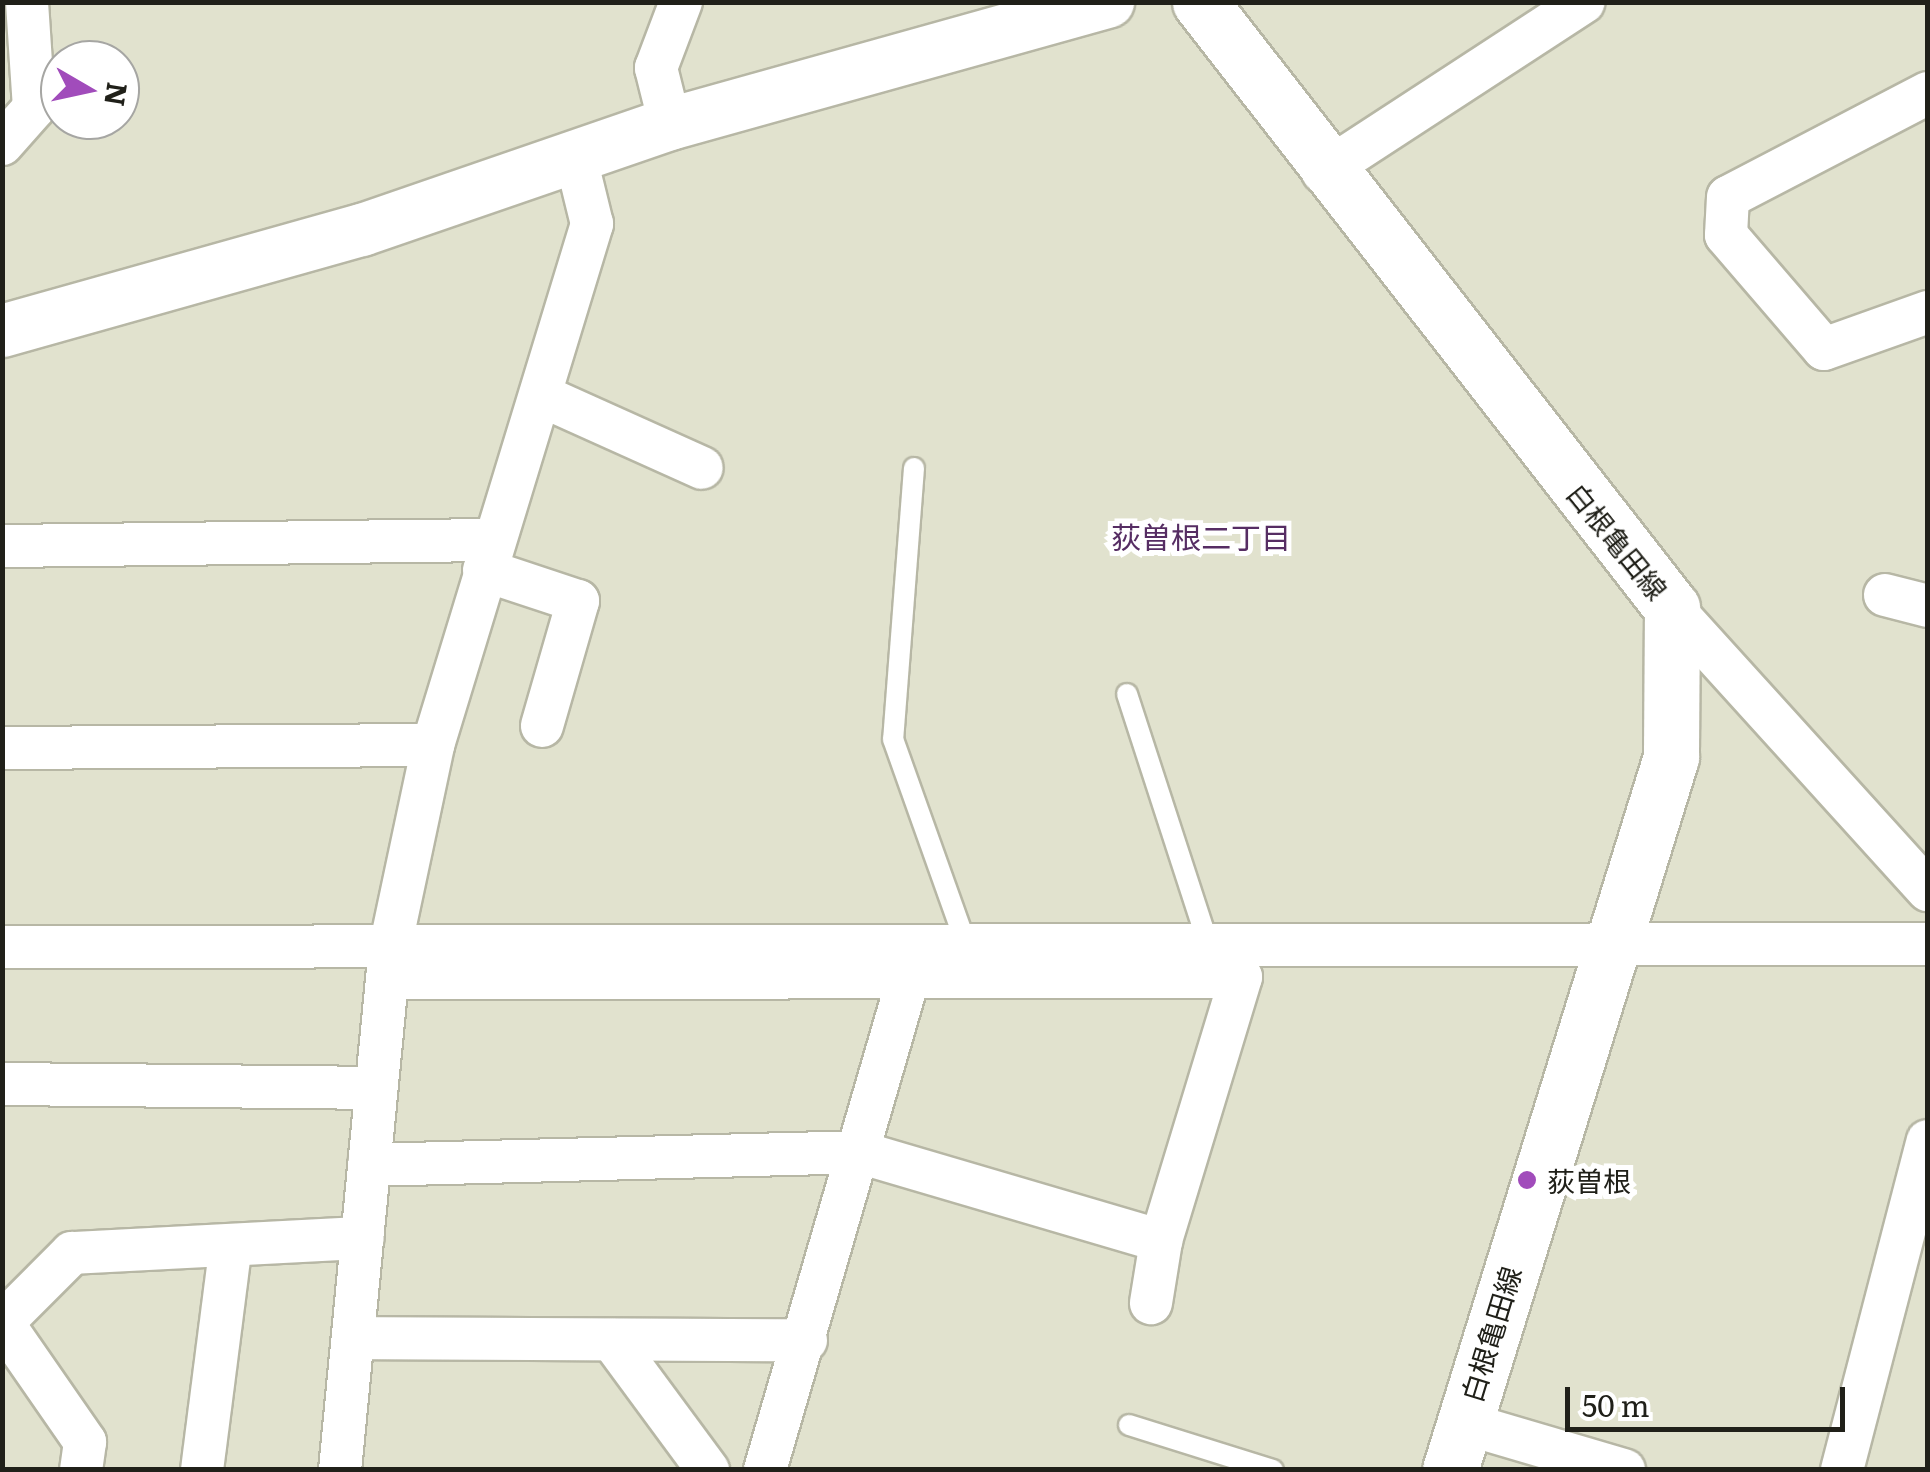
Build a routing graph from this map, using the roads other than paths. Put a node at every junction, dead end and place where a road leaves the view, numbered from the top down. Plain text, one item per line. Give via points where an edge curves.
1 (27, 2) edge
2 (681, 2) edge
3 (1108, 2) edge
4 (1200, 2) edge
5 (1584, 2) edge
6 (1928, 93) edge
7 (670, 124) junction
8 (2, 144) edge
9 (575, 155) junction
10 (1323, 172) junction
11 (1928, 312) edge
12 (2, 331) edge
13 (542, 396) junction
14 (702, 468) dead end
15 (914, 468) dead end
16 (2, 546) edge
17 (488, 555) junction
18 (1885, 595) dead end
19 (1928, 606) edge
20 (1672, 608) junction
21 (1127, 694) dead end
22 (542, 726) dead end
23 (432, 745) junction
24 (2, 748) edge
25 (1928, 890) edge
26 (1208, 944) junction
27 (1928, 944) edge
28 (2, 946) edge
29 (967, 949) junction
30 (1604, 950) junction
31 (389, 963) junction
32 (908, 979) junction
33 (2, 1084) edge
34 (375, 1088) junction
35 (1928, 1142) edge
36 (859, 1152) junction
37 (369, 1166) junction
38 (363, 1238) junction
39 (1161, 1241) junction
40 (230, 1252) junction
41 (1152, 1303) dead end
42 (353, 1338) junction
43 (612, 1340) junction
44 (806, 1340) junction
45 (1129, 1425) dead end
46 (1456, 1446) edge
47 (80, 1470) edge
48 (202, 1470) edge
49 (340, 1470) edge
50 (708, 1470) edge
51 (765, 1470) edge
52 (1273, 1470) edge
53 (1624, 1470) edge
54 (1842, 1470) edge

1 - 8 street via 34,108
2 - 7 street via 656,68
3 - 7 street
4 - 10 main road, 白根亀田線
5 - 10 street
6 - 11 street via 1728,197 1726,235 1824,349
7 - 9 street
9 - 12 street via 362,230
9 - 13 street via 592,224
10 - 20 main road, 白根亀田線
13 - 14 street
13 - 17 street
15 - 29 lane via 892,739
16 - 17 street
17 - 22 street via 578,602
17 - 23 street
18 - 19 street
20 - 25 street
20 - 30 main road, 白根亀田線 via 1672,756
21 - 26 lane
23 - 24 street
23 - 31 street
26 - 29 street
26 - 30 street
27 - 30 street
28 - 31 street
29 - 31 street
30 - 46 main road, 白根亀田線
31 - 32 street
31 - 34 street
32 - 36 street
32 - 39 street via 1241,978
33 - 34 street
34 - 37 street
35 - 54 street
36 - 37 street
36 - 39 street
36 - 44 street
37 - 38 street
38 - 40 street
38 - 42 street
39 - 41 street
40 - 47 street via 72,1253 2,1322 85,1442
40 - 48 street
42 - 43 street
42 - 49 street
43 - 44 street
43 - 50 street
44 - 51 street
45 - 52 lane
46 - 53 street

